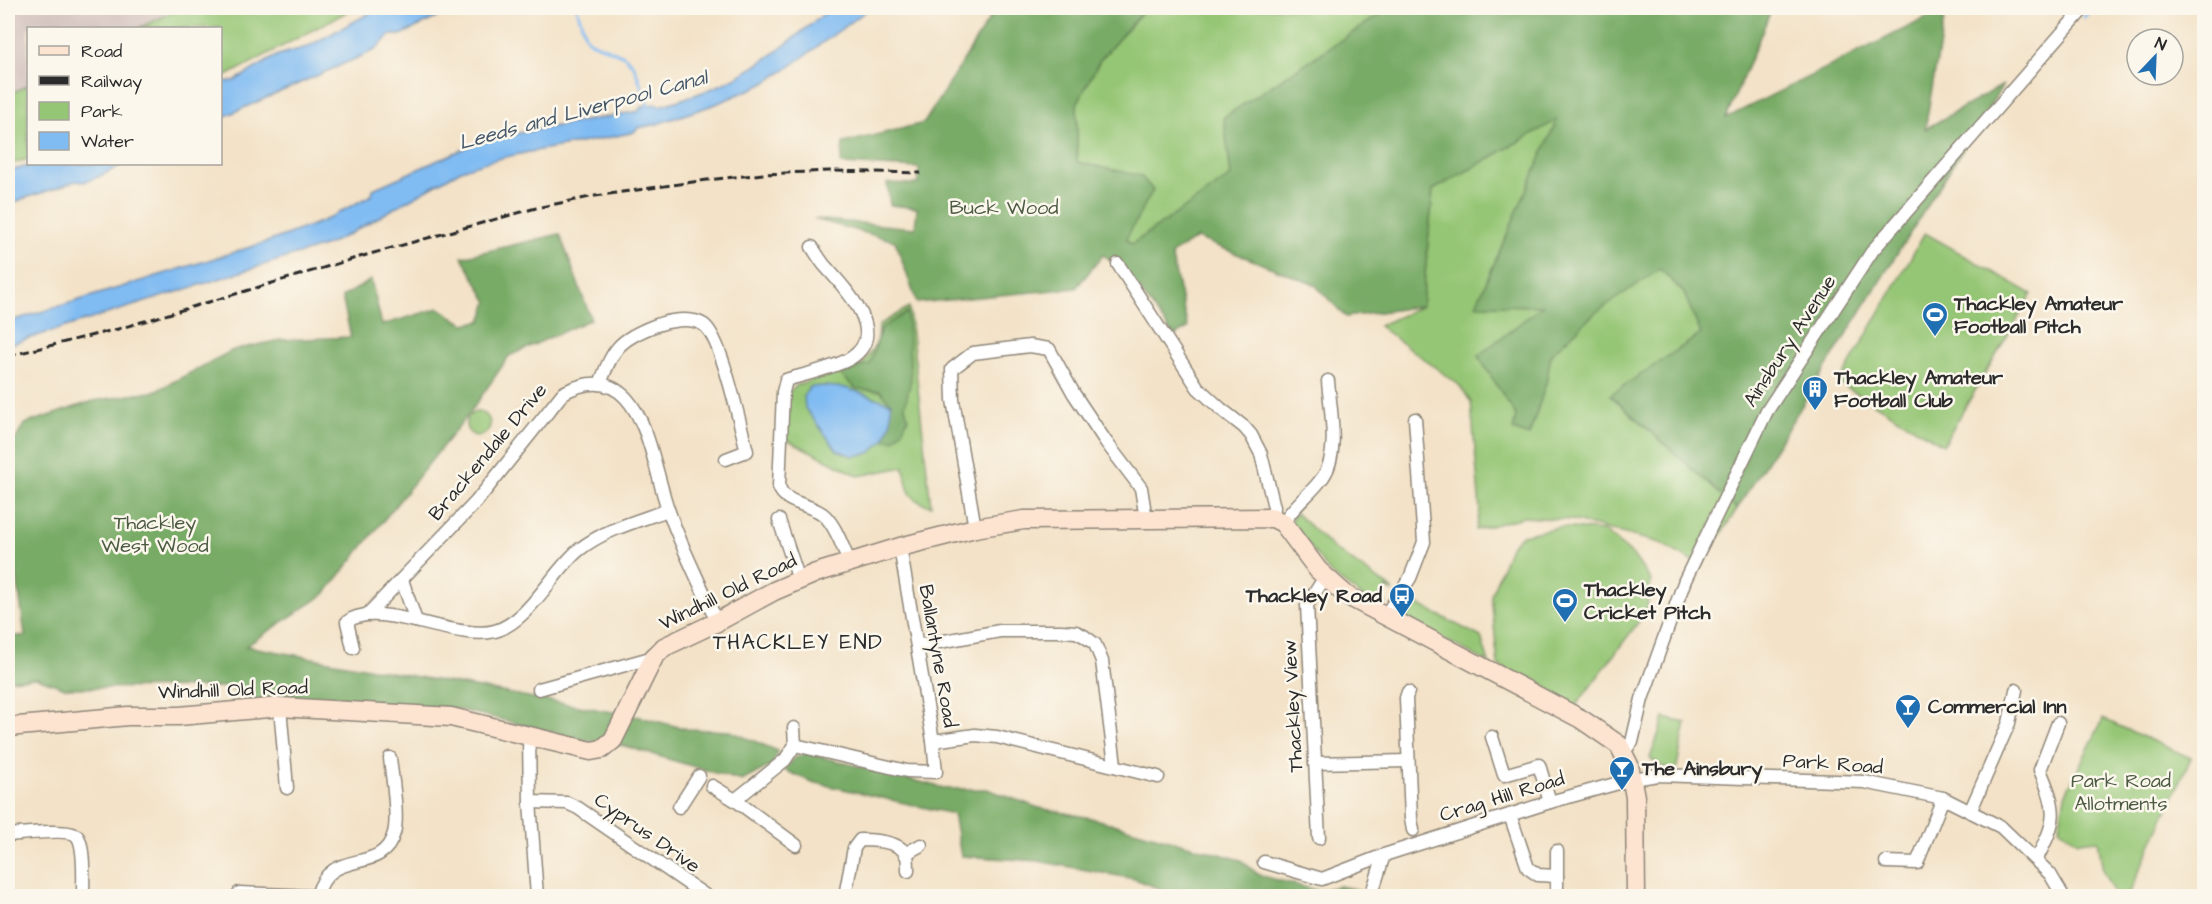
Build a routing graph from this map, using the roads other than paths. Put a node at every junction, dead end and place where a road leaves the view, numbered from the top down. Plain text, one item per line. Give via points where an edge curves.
1 (2084, 8) edge
2 (812, 247) dead end
3 (1118, 264) dead end
4 (1328, 381) dead end
5 (600, 384) junction
6 (1415, 419) dead end
7 (726, 459) dead end
8 (668, 510) junction
9 (1146, 519) junction
10 (779, 520) dead end
11 (1278, 520) junction
12 (975, 528) junction
13 (900, 547) junction
14 (850, 563) junction
15 (1325, 577) junction
16 (402, 579) junction
17 (799, 580) junction
18 (369, 614) junction
19 (1385, 616) junction
20 (416, 621) junction
21 (717, 622) junction
22 (917, 646) junction
23 (353, 648) dead end
24 (654, 657) junction
25 (539, 688) dead end
26 (2016, 690) dead end
27 (1408, 692) dead end
28 (280, 707) junction
29 (2058, 723) dead end
30 (8, 727) edge
31 (794, 728) dead end
32 (529, 736) junction
33 (1492, 737) dead end
34 (933, 741) junction
35 (795, 745) junction
36 (1623, 752) junction
37 (390, 758) dead end
38 (1408, 761) junction
39 (1315, 763) junction
40 (1115, 765) junction
41 (699, 776) dead end
42 (1158, 777) dead end
43 (1633, 779) junction
44 (712, 786) dead end
45 (287, 788) dead end
46 (1943, 798) junction
47 (735, 800) junction
48 (530, 802) junction
49 (1550, 802) junction
50 (679, 807) dead end
51 (1970, 812) junction
52 (1510, 815) junction
53 (1413, 830) dead end
54 (8, 835) edge
55 (1319, 838) dead end
56 (796, 845) dead end
57 (921, 845) dead end
58 (1557, 851) dead end
59 (905, 854) junction
60 (1384, 855) junction
61 (2036, 861) junction
62 (1264, 862) dead end
63 (1886, 862) dead end
64 (908, 871) dead end
65 (1557, 876) junction
66 (239, 893) dead end
67 (1372, 893) edge
68 (83, 897) edge
69 (315, 897) edge
70 (537, 897) edge
71 (706, 897) edge
72 (845, 897) edge
73 (1557, 897) edge
74 (1636, 897) edge
75 (2063, 897) edge

1 - 36 street, Ainsbury Avenue via 1873,250 1767,411 1685,580 1642,699 1632,742
2 - 14 street via 845,287 867,330 861,350 850,359 786,380 779,487 787,498 825,516
3 - 11 street via 1198,388 1245,427 1257,444
4 - 11 street via 1332,458 1323,477
5 - 7 street via 611,355 636,334 681,321 704,325 718,346 747,451
5 - 8 street via 625,397 636,411
5 - 16 street, Brackendale Drive via 579,385 563,393 476,502
6 - 19 street via 1424,542 1410,578
8 - 20 street via 599,535 578,551 519,617 494,632 462,631
8 - 21 street
9 - 11 street, Windhill Old Road
9 - 12 street, Windhill Old Road via 1024,520
9 - 12 street via 1141,488 1106,442 1049,349 1030,346 973,352 952,369 953,400
10 - 17 street
11 - 15 street
12 - 13 street, Windhill Old Road
13 - 14 street, Windhill Old Road
13 - 22 street, Ballantyne Road
14 - 17 street, Windhill Old Road
15 - 19 street via 1346,595
15 - 39 street, Thackley View via 1307,605
16 - 18 street, Brackendale Drive
16 - 20 street
17 - 21 street, Windhill Old Road
18 - 20 street
18 - 23 street, Brackendale Drive via 347,622
19 - 36 street via 1581,719 1607,735
21 - 24 street, Windhill Old Road via 664,647
22 - 34 street, Ballantyne Road
22 - 40 street via 1000,631 1061,631 1084,636 1095,644 1102,661
24 - 25 street
24 - 32 street, Windhill Old Road via 613,740 602,749 591,751
26 - 51 street via 2009,723
27 - 38 street
28 - 30 street, Windhill Old Road
28 - 32 street, Windhill Old Road via 451,717
28 - 45 street
29 - 61 street via 2040,770 2054,813 2050,834
31 - 35 street
32 - 48 street
33 - 49 street via 1504,775 1539,765
34 - 35 street, Ballantyne Road via 936,772 907,771
34 - 40 street via 975,735 998,737
35 - 47 street via 785,760
36 - 43 street
37 - 69 street via 395,822 391,840 370,860 343,864 331,871
38 - 39 street
38 - 53 street
39 - 55 street, Thackley View
40 - 42 street
41 - 50 street
43 - 46 street, Park Road via 1658,775 1864,782
43 - 49 street, Crag Hill Road
43 - 74 street
44 - 47 street
46 - 51 street, Park Road
46 - 63 street via 1917,863
47 - 56 street
48 - 70 street
48 - 71 street, Cyprus Drive via 567,803 578,808
49 - 52 street, Crag Hill Road
51 - 61 street, Park Road via 2001,827
52 - 60 street, Crag Hill Road
52 - 65 street via 1528,868 1538,875
54 - 68 street via 63,832 79,838
57 - 59 street
58 - 65 street
59 - 64 street
59 - 72 street via 893,845 860,840 854,849
60 - 62 street, Crag Hill Road via 1322,879
60 - 67 street
61 - 75 street, Park Road via 2050,874
65 - 73 street
66 - 69 street

